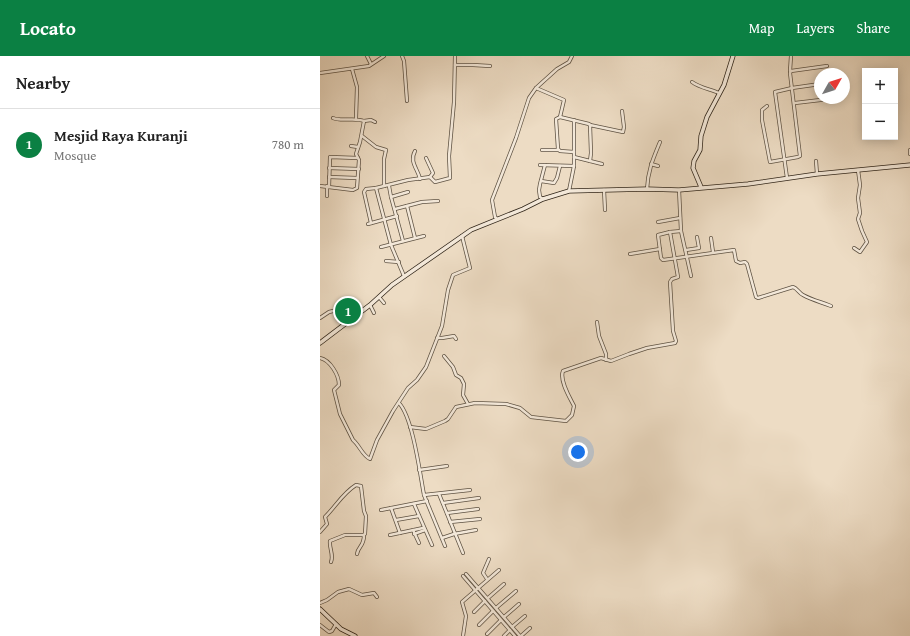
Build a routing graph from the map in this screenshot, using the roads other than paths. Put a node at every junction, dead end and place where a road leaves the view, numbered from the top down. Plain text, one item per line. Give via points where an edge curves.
1 (367, 56) edge
2 (384, 56) edge
3 (402, 56) edge
4 (455, 56) edge
5 (572, 56) edge
6 (733, 56) edge
7 (791, 56) edge
8 (372, 65) junction
9 (455, 65) junction
10 (490, 66) dead end
11 (827, 66) dead end
12 (352, 69) junction
13 (320, 73) edge
14 (790, 73) junction
15 (692, 82) dead end
16 (814, 85) edge
17 (536, 88) junction
18 (792, 88) junction
19 (719, 93) junction
20 (407, 101) dead end
21 (814, 101) edge
22 (795, 103) junction
23 (767, 106) dead end
24 (622, 111) dead end
25 (560, 117) junction
26 (333, 118) dead end
27 (356, 118) junction
28 (574, 120) junction
29 (364, 121) junction
30 (375, 122) dead end
31 (590, 125) junction
32 (362, 136) junction
33 (660, 142) dead end
34 (351, 146) dead end
35 (358, 147) junction
36 (542, 150) dead end
37 (558, 150) junction
38 (910, 150) edge
39 (415, 151) dead end
40 (574, 152) junction
41 (910, 154) edge
42 (574, 157) junction
43 (358, 158) junction
44 (426, 158) dead end
45 (784, 160) junction
46 (590, 161) junction
47 (816, 161) dead end
48 (602, 164) dead end
49 (651, 164) junction
50 (540, 165) dead end
51 (545, 165) junction
52 (910, 165) edge
53 (560, 166) junction
54 (574, 166) junction
55 (658, 166) dead end
56 (329, 168) junction
57 (359, 169) junction
58 (858, 170) junction
59 (817, 174) junction
60 (329, 177) junction
61 (430, 177) junction
62 (357, 178) junction
63 (420, 179) junction
64 (788, 179) junction
65 (541, 182) junction
66 (320, 186) edge
67 (384, 186) junction
68 (389, 186) junction
69 (328, 187) junction
70 (376, 188) junction
71 (647, 188) junction
72 (700, 188) junction
73 (604, 189) junction
74 (679, 190) junction
75 (570, 191) junction
76 (408, 192) dead end
77 (327, 196) dead end
78 (392, 197) junction
79 (543, 199) junction
80 (438, 201) dead end
81 (407, 206) junction
82 (394, 209) junction
83 (605, 210) dead end
84 (397, 216) junction
85 (680, 218) junction
86 (497, 219) junction
87 (384, 220) junction
88 (658, 222) dead end
89 (681, 231) junction
90 (670, 232) junction
91 (462, 235) junction
92 (424, 236) dead end
93 (697, 237) dead end
94 (415, 238) junction
95 (711, 238) dead end
96 (403, 241) junction
97 (391, 245) junction
98 (381, 247) dead end
99 (698, 248) junction
100 (854, 248) dead end
101 (660, 249) junction
102 (686, 250) junction
103 (713, 252) junction
104 (630, 254) dead end
105 (700, 254) junction
106 (687, 256) junction
107 (674, 258) junction
108 (386, 261) dead end
109 (399, 262) junction
110 (691, 276) dead end
111 (404, 277) junction
112 (378, 297) junction
113 (384, 303) dead end
114 (370, 305) junction
115 (831, 306) dead end
116 (337, 310) dead end
117 (374, 313) dead end
118 (320, 318) edge
119 (597, 322) dead end
120 (437, 338) junction
121 (456, 339) dead end
122 (320, 343) edge
123 (444, 356) dead end
124 (320, 358) edge
125 (606, 360) junction
126 (399, 403) junction
127 (468, 404) junction
128 (410, 427) junction
129 (448, 466) dead end
130 (419, 470) junction
131 (470, 490) dead end
132 (439, 494) junction
133 (424, 495) junction
134 (479, 498) dead end
135 (427, 501) junction
136 (443, 503) junction
137 (414, 504) junction
138 (391, 508) junction
139 (478, 509) dead end
140 (381, 510) dead end
141 (447, 513) junction
142 (419, 516) junction
143 (480, 519) dead end
144 (396, 520) junction
145 (450, 522) junction
146 (424, 529) junction
147 (413, 530) junction
148 (476, 530) dead end
149 (320, 532) edge
150 (400, 533) junction
151 (414, 534) junction
152 (454, 534) junction
153 (364, 535) junction
154 (390, 535) dead end
155 (442, 538) junction
156 (419, 543) dead end
157 (432, 545) dead end
158 (445, 546) dead end
159 (462, 553) dead end
160 (357, 554) dead end
161 (489, 559) dead end
162 (331, 562) dead end
163 (499, 570) dead end
164 (465, 575) dead end
165 (487, 579) junction
166 (504, 584) dead end
167 (476, 588) junction
168 (516, 591) dead end
169 (377, 597) dead end
170 (486, 600) junction
171 (320, 603) edge
172 (519, 604) dead end
173 (320, 609) edge
174 (495, 609) junction
175 (474, 612) dead end
176 (525, 616) dead end
177 (503, 619) junction
178 (320, 625) edge
179 (479, 625) dead end
180 (335, 626) junction
181 (511, 628) junction
182 (530, 628) dead end
183 (487, 634) dead end
184 (355, 636) edge
185 (463, 636) edge
186 (504, 636) edge
187 (515, 636) edge
188 (520, 636) edge

1 - 8 street
2 - 8 street
3 - 20 street
4 - 9 street
5 - 17 street via 569,62
6 - 19 street
7 - 14 street
8 - 12 street
9 - 10 street
9 - 61 street via 450,177 435,182
11 - 14 street
12 - 13 street
12 - 27 street via 357,89
14 - 18 street
15 - 19 street
16 - 18 street
17 - 25 street via 564,100
17 - 86 street via 529,98 492,200
18 - 22 street
18 - 45 street via 775,92
19 - 72 street via 707,117 700,150 694,161 693,168
21 - 22 street
22 - 45 street via 800,156
23 - 45 street via 762,110 762,120 770,162
24 - 31 street via 623,132
25 - 28 street
25 - 37 street via 556,119
26 - 27 street
27 - 29 street
28 - 31 street
28 - 40 street
29 - 30 street
29 - 32 street
31 - 46 street
32 - 35 street
32 - 67 street via 376,147 386,150
33 - 49 street
34 - 35 street
35 - 43 street
36 - 37 street
37 - 40 street
38 - 41 street
39 - 63 street via 412,155 413,163
40 - 42 street
42 - 46 street
42 - 54 street
43 - 56 street via 332,157
43 - 57 street
44 - 61 street via 433,173
45 - 64 street
46 - 48 street
47 - 59 street
49 - 55 street
49 - 71 street
50 - 51 street
51 - 53 street
51 - 65 street
52 - 58 street
53 - 54 street
53 - 65 street via 554,183
54 - 75 street
56 - 57 street
56 - 60 street
57 - 62 street
58 - 59 street
58 - 100 street via 858,219 867,242 860,252
59 - 64 street
60 - 62 street
60 - 69 street
61 - 63 street
62 - 69 street via 357,188 354,190
63 - 68 street
64 - 72 street
65 - 79 street via 540,194
66 - 69 street
67 - 68 street
67 - 70 street
68 - 78 street
69 - 77 street
70 - 87 street
70 - 87 street via 366,189 364,192 370,223
71 - 73 street
71 - 74 street
72 - 74 street
73 - 75 street
73 - 83 street
74 - 85 street
75 - 79 street
76 - 78 street
78 - 82 street
79 - 86 street
80 - 81 street
81 - 82 street
81 - 94 street
82 - 84 street
84 - 87 street
84 - 96 street
85 - 88 street
85 - 89 street
86 - 91 street
87 - 97 street
89 - 90 street
89 - 102 street
90 - 101 street via 658,235
90 - 107 street
91 - 111 street
91 - 120 street via 470,268 456,273 452,278
92 - 94 street
93 - 99 street
94 - 96 street
95 - 103 street
96 - 97 street
97 - 98 street
97 - 109 street
99 - 102 street
99 - 105 street
101 - 104 street
101 - 107 street via 663,260
102 - 106 street
103 - 105 street
103 - 115 street via 734,250 736,262 747,264 758,298 793,286 816,302
105 - 106 street
106 - 107 street
106 - 110 street
107 - 125 street via 678,277 671,280 670,288 675,343 647,348 611,361
108 - 109 street
109 - 111 street
111 - 112 street
112 - 113 street
112 - 114 street
114 - 117 street
114 - 122 street
116 - 118 street
119 - 125 street via 598,336
120 - 121 street via 454,336
120 - 126 street via 424,371 408,388
123 - 127 street via 461,379 463,395
124 - 126 street via 326,360 338,377 339,385 334,390 340,414 352,439 369,459
125 - 127 street via 601,358 563,371 567,393 574,406 572,415 566,421 531,417 520,408 506,404
126 - 128 street
127 - 128 street via 456,407 448,419 426,429
128 - 130 street
129 - 130 street
130 - 133 street
131 - 132 street
132 - 133 street
132 - 136 street
133 - 135 street
134 - 136 street
135 - 137 street
135 - 155 street
136 - 141 street
137 - 138 street
137 - 142 street
138 - 140 street
138 - 144 street
139 - 141 street
141 - 145 street
142 - 144 street
142 - 146 street
143 - 145 street
144 - 150 street
145 - 152 street
146 - 147 street
146 - 151 street
146 - 157 street
147 - 150 street
147 - 151 street
148 - 152 street
149 - 153 street via 327,524 325,518 350,489 358,485 362,488 366,516
150 - 154 street
151 - 156 street
152 - 155 street
152 - 159 street
153 - 160 street via 363,544
153 - 162 street via 345,535 330,540 333,555
155 - 158 street
161 - 165 street via 483,573
163 - 165 street
164 - 167 street
165 - 167 street
166 - 170 street
167 - 170 street
167 - 185 street via 462,602 466,616
168 - 174 street
169 - 171 street via 375,594 362,595 349,589 338,592
170 - 174 street
170 - 175 street
172 - 177 street
173 - 180 street
174 - 177 street
174 - 179 street
176 - 181 street
177 - 181 street
177 - 183 street
178 - 180 street via 329,632
180 - 184 street
181 - 186 street
181 - 187 street
181 - 188 street
182 - 188 street

